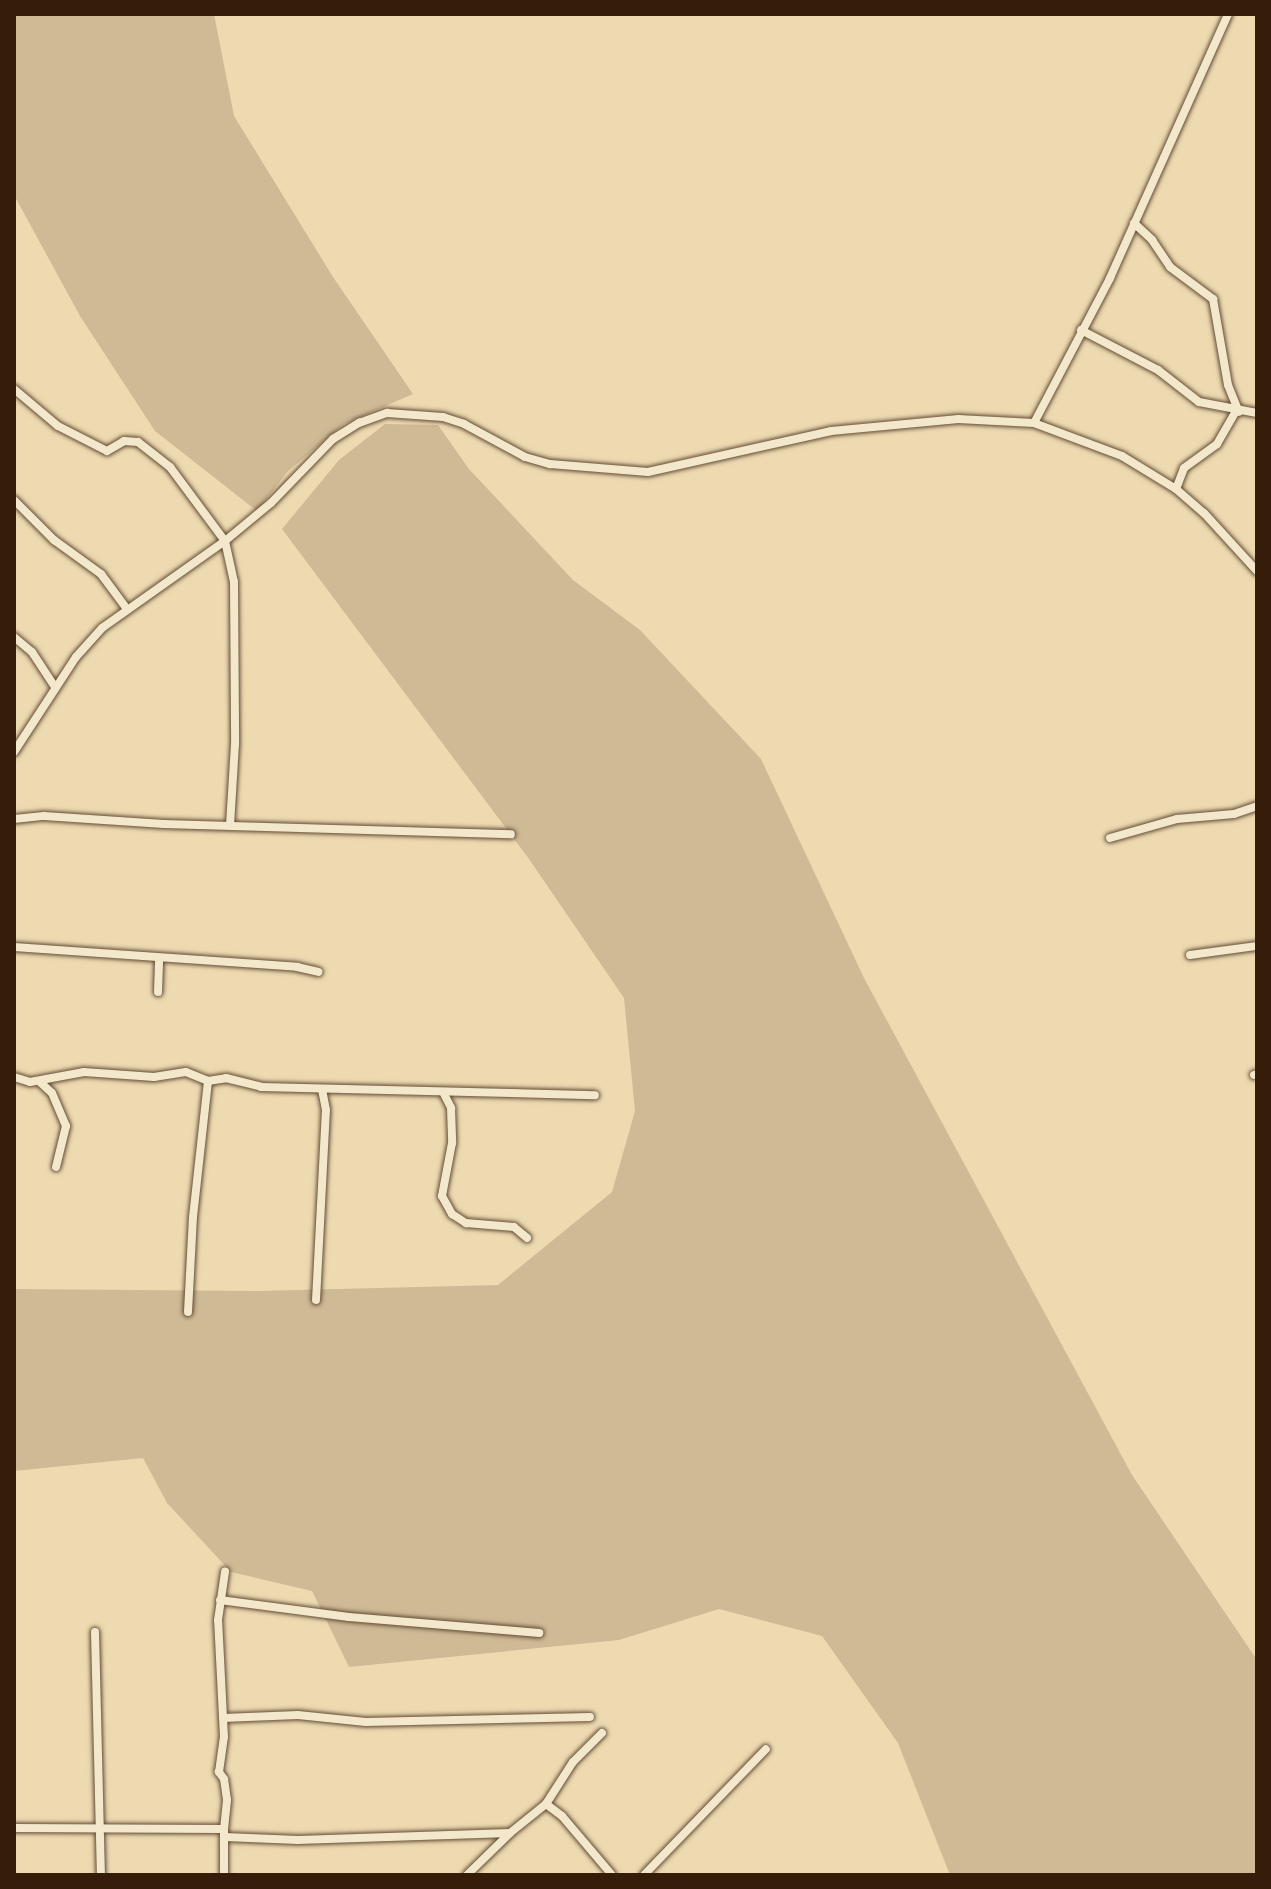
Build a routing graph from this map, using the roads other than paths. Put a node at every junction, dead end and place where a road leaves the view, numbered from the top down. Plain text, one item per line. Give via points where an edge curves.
1 (1228, 14) edge
2 (1134, 223) junction
3 (1081, 330) junction
4 (14, 389) edge
5 (1237, 412) junction
6 (1257, 413) edge
7 (1034, 423) junction
8 (1176, 489) junction
9 (14, 500) edge
10 (225, 541) junction
11 (1257, 571) edge
12 (127, 609) junction
13 (14, 637) edge
14 (55, 687) junction
15 (14, 752) edge
16 (1257, 806) edge
17 (14, 819) edge
18 (230, 826) junction
19 (511, 834) dead end
20 (1110, 838) dead end
21 (1257, 946) edge
22 (14, 947) edge
23 (1190, 955) dead end
24 (159, 958) junction
25 (318, 972) dead end
26 (158, 992) dead end
27 (14, 1077) edge
28 (208, 1081) junction
29 (40, 1082) junction
30 (322, 1089) junction
31 (443, 1092) junction
32 (595, 1095) dead end
33 (56, 1167) dead end
34 (527, 1238) dead end
35 (316, 1300) dead end
36 (188, 1312) dead end
37 (225, 1572) dead end
38 (220, 1600) junction
39 (95, 1632) dead end
40 (539, 1633) dead end
41 (590, 1717) dead end
42 (223, 1718) junction
43 (602, 1733) dead end
44 (766, 1749) dead end
45 (546, 1804) junction
46 (98, 1827) junction
47 (14, 1828) edge
48 (224, 1833) junction
49 (510, 1833) junction
50 (101, 1875) edge
51 (224, 1875) edge
52 (467, 1875) edge
53 (612, 1875) edge
54 (644, 1875) edge

1 - 2 street
2 - 3 street
2 - 5 street via 1170,267 1213,299
3 - 5 street via 1158,370 1199,402
3 - 7 street
4 - 10 street via 58,426 107,451 124,441 138,442 170,467
5 - 6 street
5 - 8 street via 1217,444 1184,468
7 - 8 street via 1122,456
7 - 10 street via 958,419 831,431 648,472 550,464 443,417 387,413 333,439
8 - 11 street
9 - 12 street via 54,540 101,574
10 - 12 street
10 - 18 street via 234,582
12 - 14 street via 93,637
13 - 14 street via 32,652
14 - 15 street
16 - 20 street via 1234,814 1177,819
17 - 18 street
18 - 19 street
21 - 23 street
22 - 24 street
24 - 25 street
24 - 26 street
27 - 29 street
28 - 29 street via 186,1072 154,1077 111,1071
28 - 30 street via 226,1078 245,1085
28 - 36 street
29 - 33 street via 52,1093 66,1126
30 - 31 street
30 - 35 street via 326,1110
31 - 32 street
31 - 34 street via 451,1108 452,1143 442,1196 452,1214 466,1223 514,1227
37 - 38 street
38 - 40 street
38 - 42 street
39 - 46 street
41 - 42 street via 366,1722 298,1715
42 - 48 street via 219,1772 227,1800
43 - 45 street via 573,1762
44 - 54 street
45 - 49 street
45 - 53 street
46 - 47 street
46 - 48 street
46 - 50 street
48 - 49 street via 298,1840
48 - 51 street
49 - 52 street

